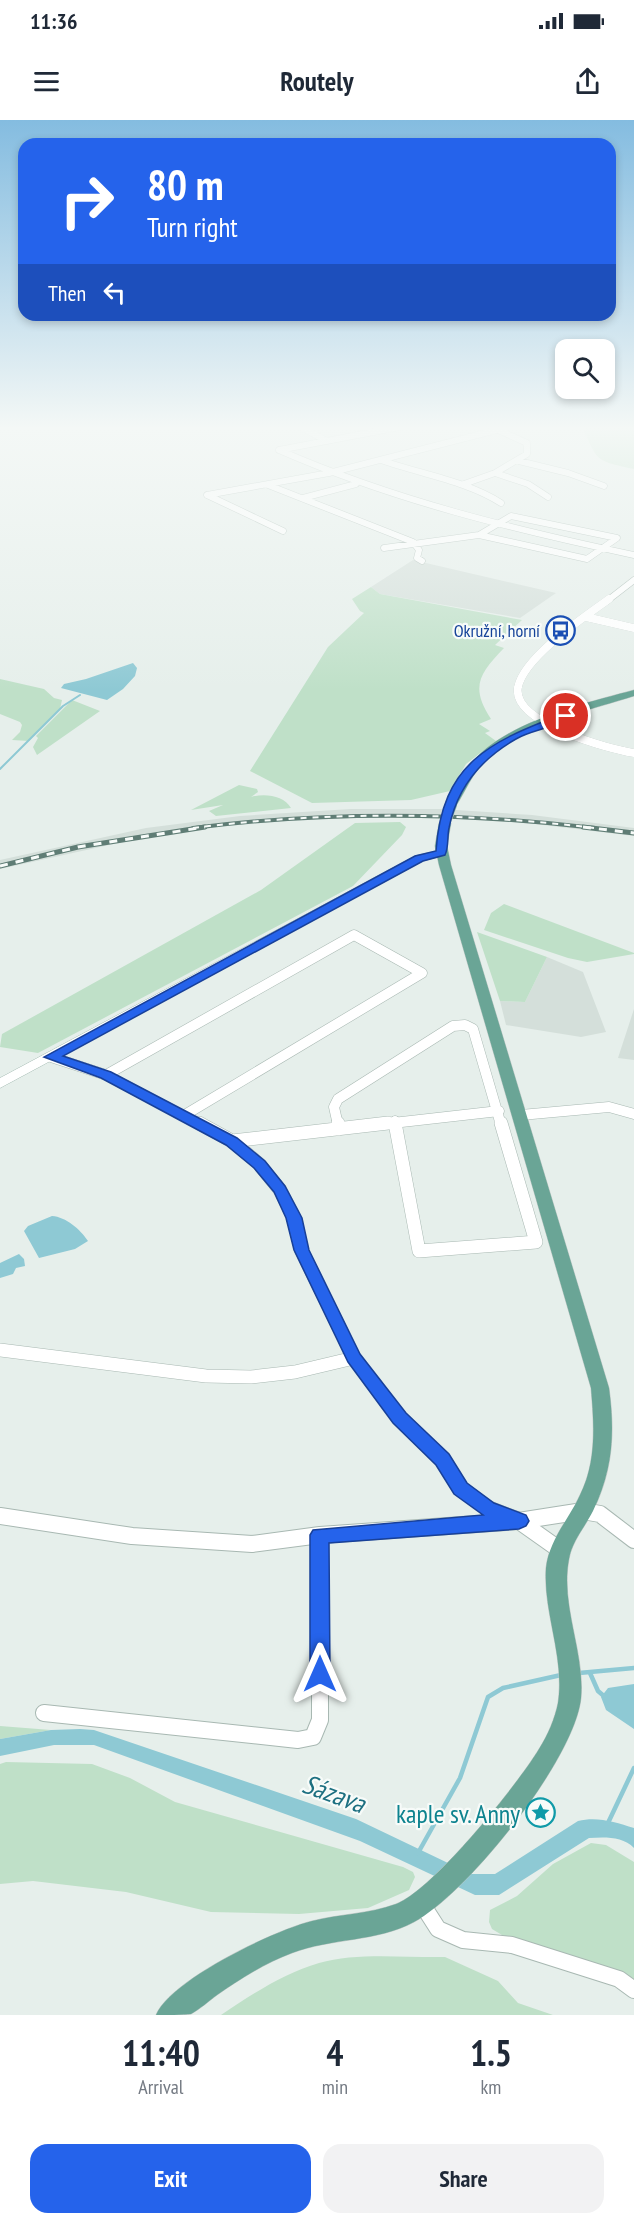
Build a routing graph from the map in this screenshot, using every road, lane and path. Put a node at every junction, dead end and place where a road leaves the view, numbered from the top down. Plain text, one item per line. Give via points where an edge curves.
1 (246, 513) edge
2 (340, 513) edge
3 (451, 513) edge
4 (495, 525) junction
5 (283, 531) dead end
6 (479, 535) junction
7 (413, 542) junction
8 (384, 548) dead end
9 (603, 548) junction
10 (634, 555) edge
11 (422, 561) dead end
12 (634, 580) edge
13 (586, 617) junction
14 (634, 628) edge
15 (634, 693) edge
16 (548, 722) junction
17 (634, 753) edge
18 (441, 853) junction
19 (51, 1057) junction
20 (106, 1075) junction
21 (0, 1084) edge
22 (499, 1111) junction
23 (634, 1114) edge
24 (521, 1115) junction
25 (183, 1116) junction
26 (395, 1121) junction
27 (339, 1129) junction
28 (232, 1141) junction
29 (0, 1350) edge
30 (354, 1358) junction
31 (583, 1511) junction
32 (0, 1516) edge
33 (519, 1521) junction
34 (320, 1535) junction
35 (634, 1540) edge
36 (560, 1550) junction
37 (44, 1713) dead end
38 (422, 1904) junction
39 (634, 1990) edge
40 (169, 2015) edge

1 - 5 street
2 - 7 street
3 - 4 street
4 - 6 street
4 - 9 street
4 - 9 street via 511,516 617,538
6 - 7 street
6 - 9 street via 587,559
7 - 8 street
7 - 11 street via 419,550 417,558
9 - 10 street
12 - 13 street
13 - 14 street
13 - 16 street via 521,678 517,694 523,705
15 - 16 main road
16 - 17 street via 583,741
16 - 18 main road, bridge via 506,740 483,756 464,777 445,823
18 - 19 street via 419,858
18 - 24 main road
19 - 20 street
19 - 21 street
20 - 25 street
20 - 25 street via 354,935 422,973
22 - 26 street
22 - 26 street via 536,1242 419,1251
22 - 27 street via 473,1029 453,1026 338,1099 334,1107
23 - 24 street via 609,1107
24 - 31 main road via 600,1388 603,1460
25 - 28 street
26 - 27 street
27 - 28 street
28 - 30 street via 259,1164 280,1190 294,1218 301,1250
29 - 30 street via 240,1377 295,1372
30 - 33 street via 400,1418 443,1459 461,1489 487,1509
31 - 33 street
31 - 35 street via 600,1515
31 - 36 main road
32 - 34 street via 132,1536 252,1544
33 - 34 street
33 - 36 street
34 - 37 street via 320,1720 313,1737 298,1740
36 - 38 main road via 556,1568 569,1674 567,1710 547,1758 460,1865
38 - 39 street via 438,1929 463,1940 512,1945 619,1979
38 - 40 main road via 403,1914 282,1944 242,1965

